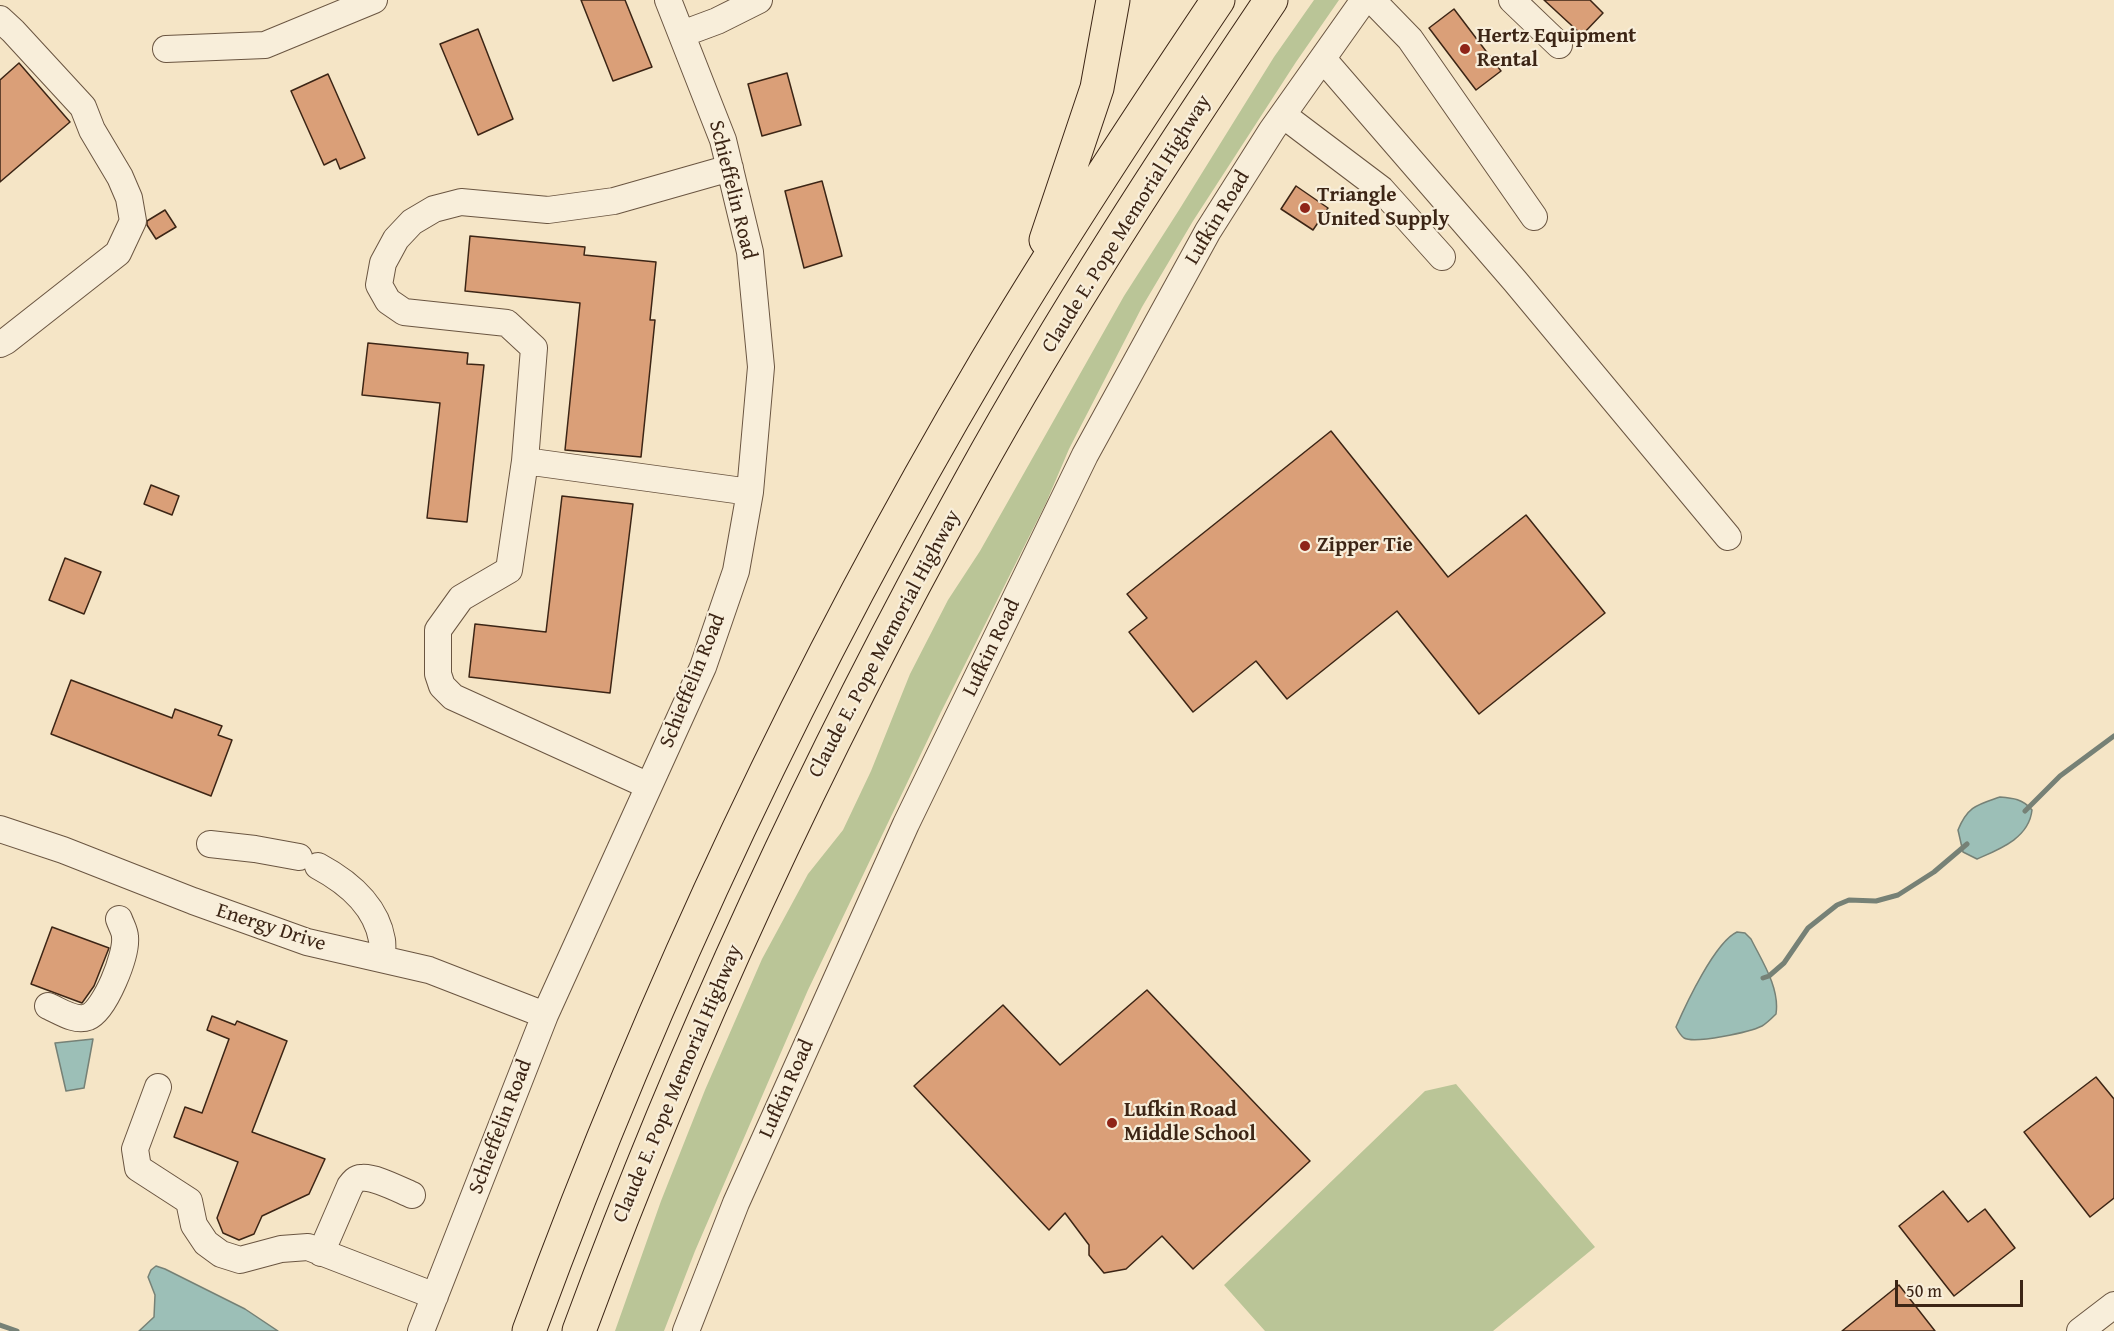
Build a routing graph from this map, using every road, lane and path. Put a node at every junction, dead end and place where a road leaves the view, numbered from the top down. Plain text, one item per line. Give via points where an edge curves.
1 (668, 0) edge
2 (759, 0) edge
3 (1113, 0) edge
4 (1218, 0) edge
5 (1271, 0) edge
6 (1364, 0) edge
7 (1372, 0) edge
8 (1512, 0) edge
9 (358, 3) edge
10 (0, 19) edge
11 (682, 34) junction
12 (1559, 45) dead end
13 (166, 49) dead end
14 (1323, 59) junction
15 (1283, 115) junction
16 (730, 168) junction
17 (1534, 217) dead end
18 (1442, 256) dead end
19 (1030, 288) junction
20 (0, 344) edge
21 (525, 461) junction
22 (750, 492) junction
23 (1728, 537) dead end
24 (649, 786) junction
25 (0, 828) edge
26 (210, 844) dead end
27 (119, 919) dead end
28 (382, 959) junction
29 (48, 1006) dead end
30 (545, 1015) junction
31 (158, 1087) dead end
32 (412, 1196) dead end
33 (321, 1252) junction
34 (435, 1296) junction
35 (2114, 1305) edge
36 (421, 1331) edge
37 (529, 1331) edge
38 (579, 1331) edge
39 (686, 1331) edge
40 (2080, 1331) edge

1 - 11 street, Schieffelin Road
2 - 11 street
3 - 19 highway via 1097,88
4 - 19 highway
5 - 38 highway, Claude E. Pope Memorial Highway via 1081,293 972,478 897,618 747,922 672,1093
6 - 14 street, Lufkin Road
7 - 17 street via 1410,39
8 - 12 street
9 - 13 street via 265,45
10 - 20 street via 83,107 120,177 133,221 118,253
11 - 16 street, Schieffelin Road
14 - 15 street, Lufkin Road
14 - 23 street via 1478,237
15 - 18 street via 1380,189
15 - 39 street, Lufkin Road via 1208,231 1085,455 901,835 736,1203
16 - 21 street via 614,201 548,210 461,202 434,209 412,222 396,239 383,263 380,285 388,301 404,312 507,323 534,348
16 - 22 street, Schieffelin Road via 750,252 761,367
19 - 37 highway via 883,546 789,725 646,1035
21 - 22 street
21 - 24 street via 509,570 461,598 438,630 438,674 442,686 453,697
22 - 24 street, Schieffelin Road via 736,571 703,667
24 - 30 street, Schieffelin Road
25 - 28 street, Energy Drive via 299,940
26 - 28 street via 308,861 336,876 359,895 373,917 382,940
27 - 29 street via 125,936 123,957 100,1007 88,1017 75,1018
28 - 30 street, Energy Drive via 429,970
30 - 34 street, Schieffelin Road
31 - 33 street via 135,1149 138,1168 189,1201 194,1225 206,1243 220,1254 240,1260 281,1249 308,1247
32 - 33 street via 370,1178 355,1180
33 - 34 street
34 - 36 street, Schieffelin Road
35 - 40 street

